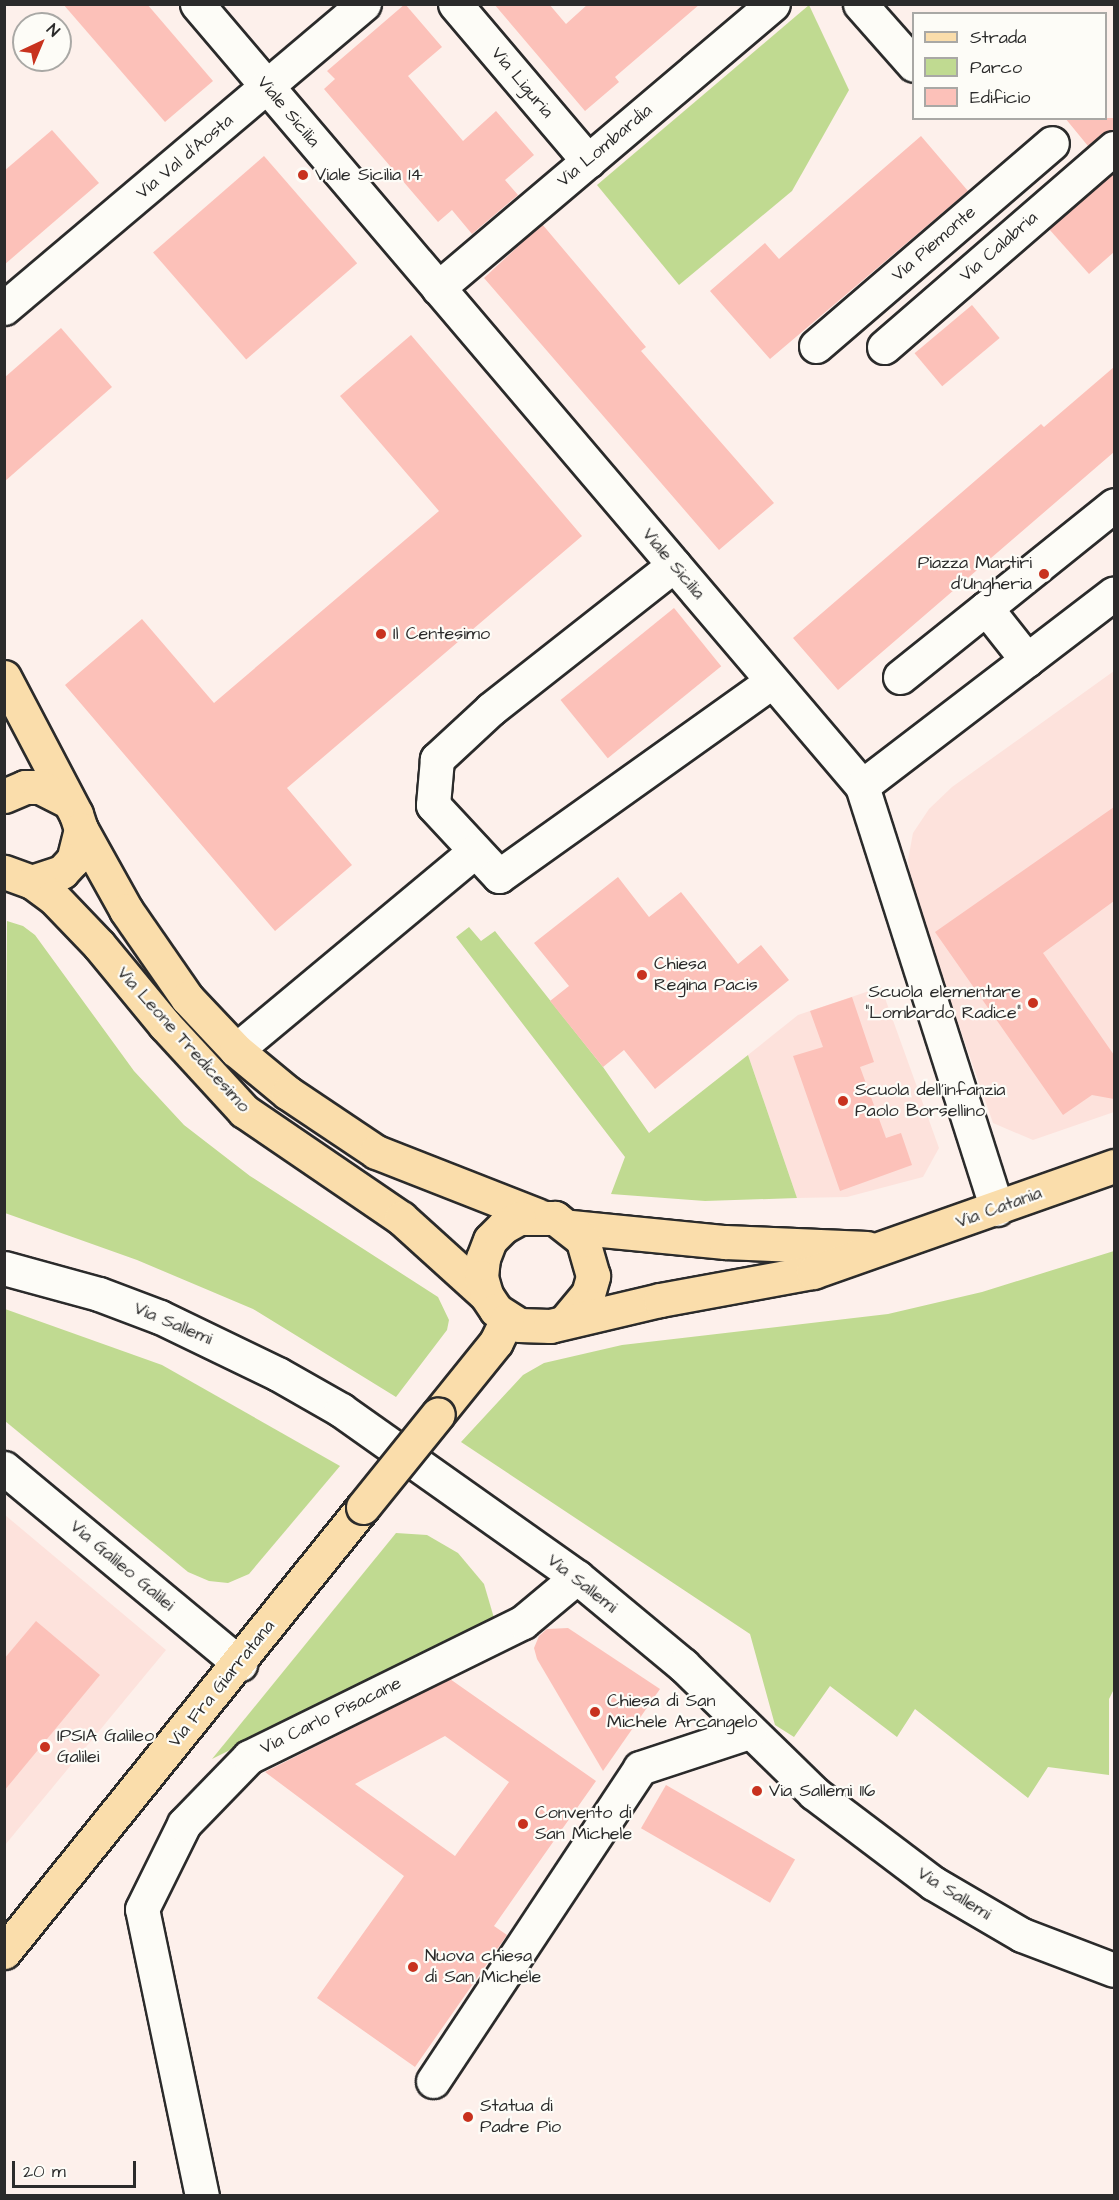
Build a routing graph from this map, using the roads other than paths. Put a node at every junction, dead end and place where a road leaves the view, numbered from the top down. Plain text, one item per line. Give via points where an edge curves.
1 (197, 4) edge
2 (364, 4) edge
3 (455, 4) edge
4 (773, 4) edge
5 (860, 4) edge
6 (912, 63) edge
7 (268, 88) junction
8 (1052, 143) dead end
9 (1114, 148) edge
10 (588, 160) junction
11 (438, 288) junction
12 (4, 308) edge
13 (816, 346) dead end
14 (884, 347) dead end
15 (1114, 505) edge
16 (674, 565) junction
17 (1114, 593) edge
18 (986, 608) junction
19 (1027, 660) junction
20 (4, 677) edge
21 (900, 677) dead end
22 (772, 681) junction
23 (862, 786) junction
24 (4, 796) edge
25 (74, 815) junction
26 (475, 851) junction
27 (18, 877) edge
28 (236, 1050) junction
29 (1114, 1166) edge
30 (997, 1209) junction
31 (537, 1215) junction
32 (571, 1227) junction
33 (884, 1250) junction
34 (4, 1268) edge
35 (486, 1295) junction
36 (507, 1319) junction
37 (566, 1320) junction
38 (4, 1468) edge
39 (577, 1577) junction
40 (240, 1664) junction
41 (749, 1732) junction
42 (4, 1952) edge
43 (1114, 1970) edge
44 (433, 2081) dead end
45 (202, 2196) edge

1 - 7 street, Viale Sicilia
2 - 7 street, Via Val d'Aosta
3 - 10 street, Via Liguria
4 - 10 street, Via Lombardia
5 - 6 street
7 - 11 street, Viale Sicilia
7 - 12 street, Via Val d'Aosta
8 - 13 street, Via Piemonte
9 - 14 street, Via Calabria
10 - 11 street, Via Lombardia
11 - 16 street, Viale Sicilia
15 - 18 street
16 - 22 street, Viale Sicilia
16 - 26 street via 491,710 437,759 433,805
17 - 19 street
18 - 19 street
18 - 21 street
19 - 23 street
20 - 25 main road, Via Leone Tredicesimo
22 - 23 street, Viale Sicilia
22 - 26 street via 499,876
23 - 30 street, Viale Sicilia
24 - 25 main road via 25,787 40,787
25 - 27 main road via 73,860 62,872
25 - 28 main road, Via Leone Tredicesimo via 160,962
26 - 28 street
27 - 35 main road, Via Leone Tredicesimo via 53,897 244,1111 401,1218
28 - 31 main road, Via Leone Tredicesimo via 288,1093 376,1152
29 - 30 main road, Via Catania
30 - 33 main road, Via Catania
31 - 32 main road via 555,1218
31 - 35 main road via 519,1218 490,1240 481,1277
32 - 33 main road via 725,1242
32 - 37 main road via 587,1249 593,1276 579,1310
33 - 37 main road, Via Catania via 813,1272
34 - 39 street, Via Sallemi via 99,1294 160,1317 278,1374 341,1410
35 - 36 main road
36 - 37 main road via 533,1327
36 - 40 main road, Via Fra Giarratana, bridge via 496,1342
38 - 40 street, Via Galileo Galilei
39 - 41 street, Via Sallemi via 682,1665
39 - 45 street, Via Carlo Pisacane via 523,1622 249,1757 184,1824 142,1909
40 - 42 main road, Via Fra Giarratana
41 - 43 street, Via Sallemi via 814,1793 933,1883 1022,1935
41 - 44 street via 640,1768

